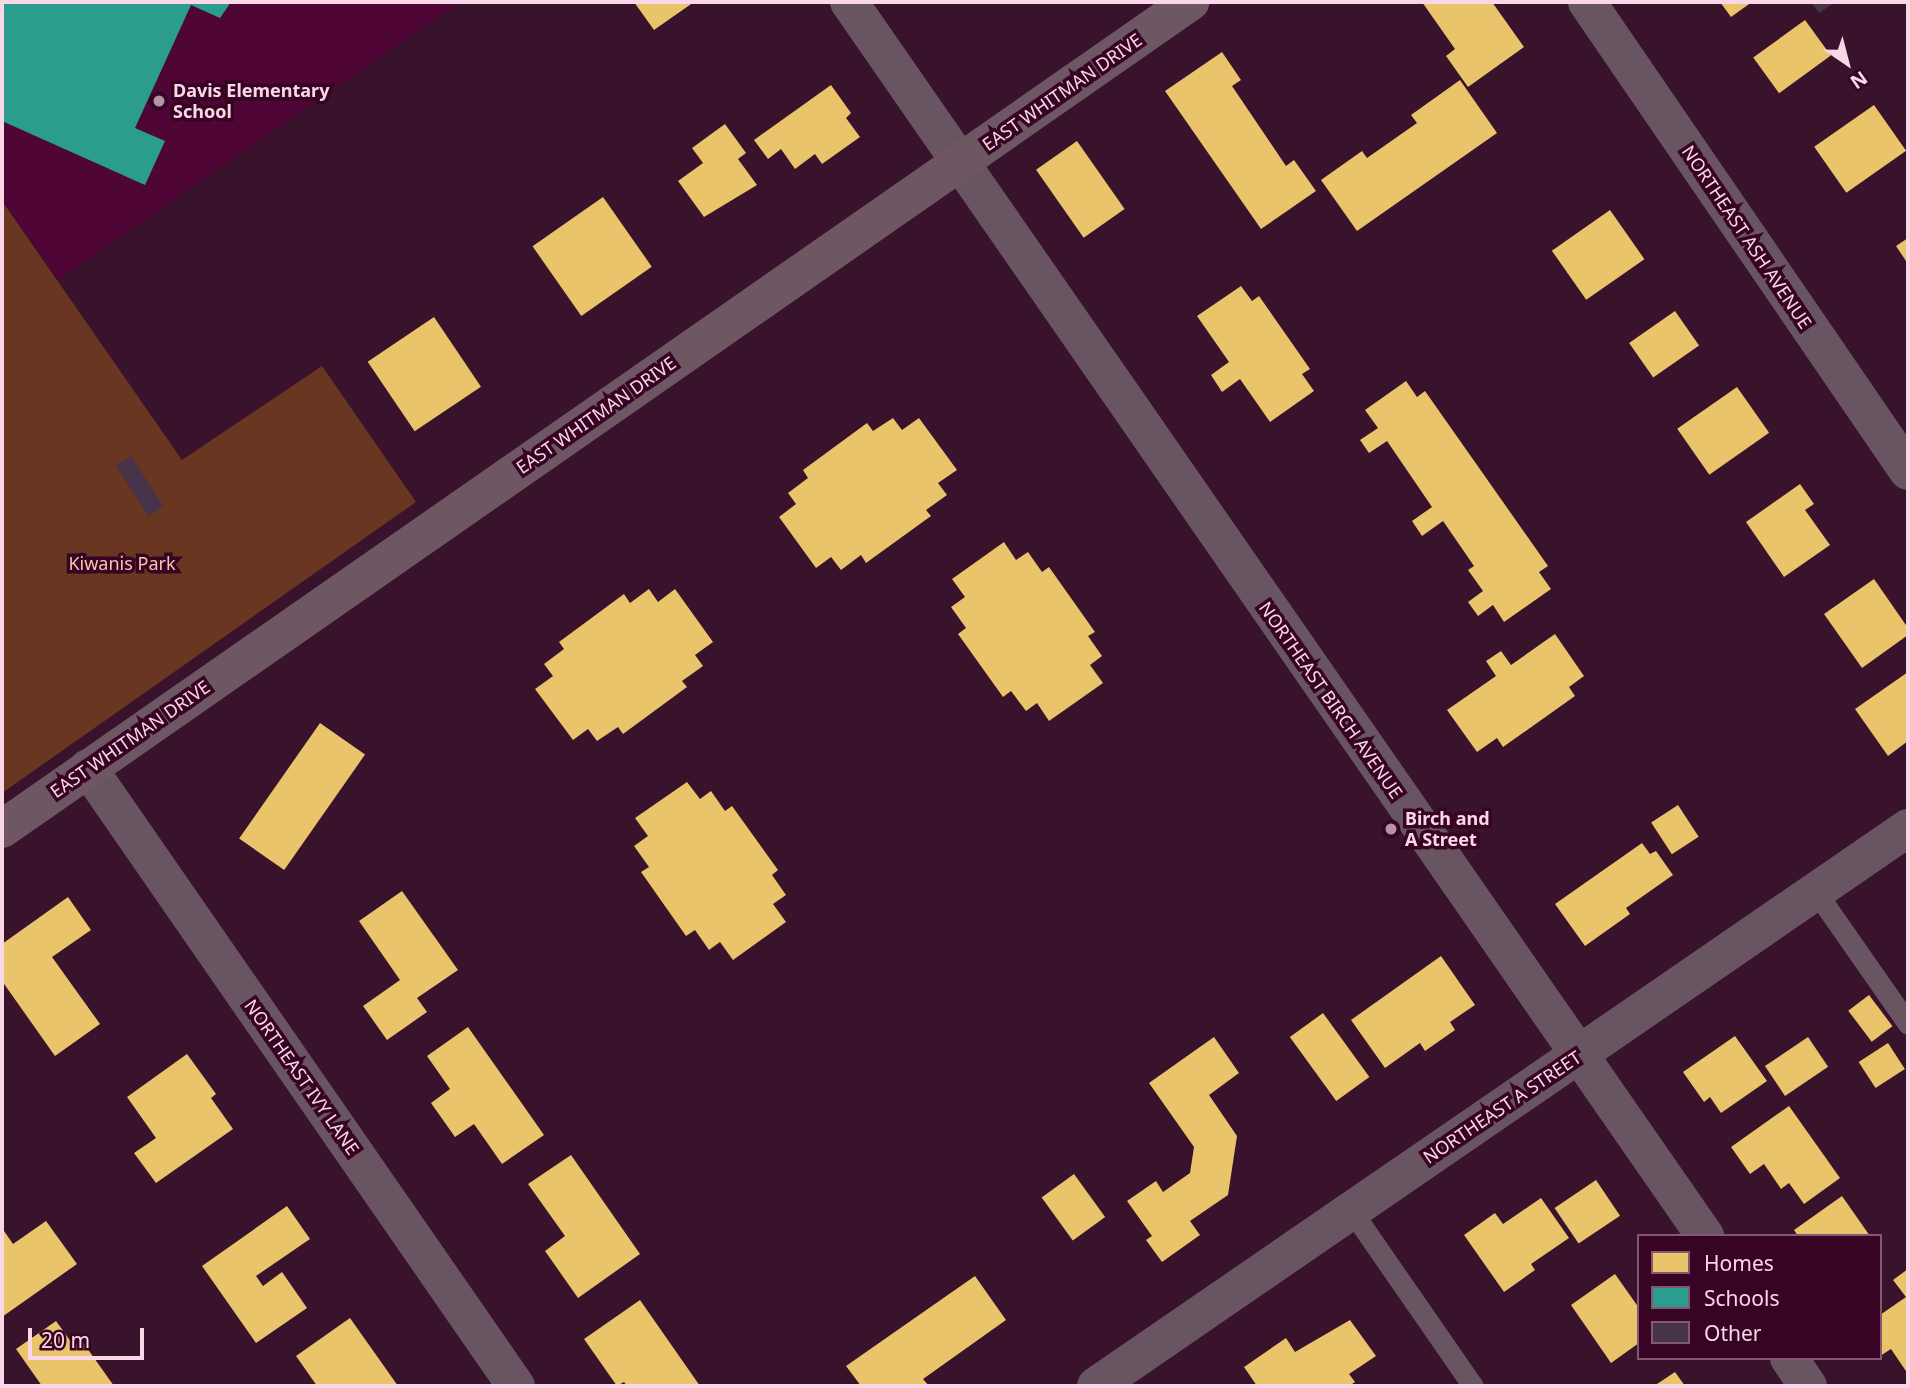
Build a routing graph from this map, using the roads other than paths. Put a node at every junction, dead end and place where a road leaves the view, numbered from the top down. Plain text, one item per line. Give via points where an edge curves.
1 (849, 2) edge
2 (1190, 2) edge
3 (1587, 2) edge
4 (961, 162) junction
5 (1908, 471) edge
6 (88, 768) junction
7 (1908, 828) edge
8 (2, 829) edge
9 (1816, 892) junction
10 (1908, 1024) edge
11 (1580, 1053) junction
12 (1351, 1210) junction
13 (1704, 1234) edge
14 (1789, 1360) edge
15 (1118, 1380) edge
16 (516, 1386) edge
17 (1473, 1386) edge
18 (1808, 1386) edge

1 - 4 street, NORTHEAST BIRCH AVENUE
2 - 4 main road, EAST WHITMAN DRIVE
3 - 5 street, NORTHEAST ASH AVENUE
4 - 6 main road, EAST WHITMAN DRIVE
4 - 11 street, NORTHEAST BIRCH AVENUE
6 - 8 main road, EAST WHITMAN DRIVE
6 - 16 street, NORTHEAST IVY LANE
7 - 9 street, NORTHEAST A STREET
9 - 10 lane
9 - 11 street, NORTHEAST A STREET
11 - 12 street, NORTHEAST A STREET
11 - 13 street, NORTHEAST BIRCH AVENUE
12 - 15 street, NORTHEAST A STREET
12 - 17 lane
14 - 18 street

